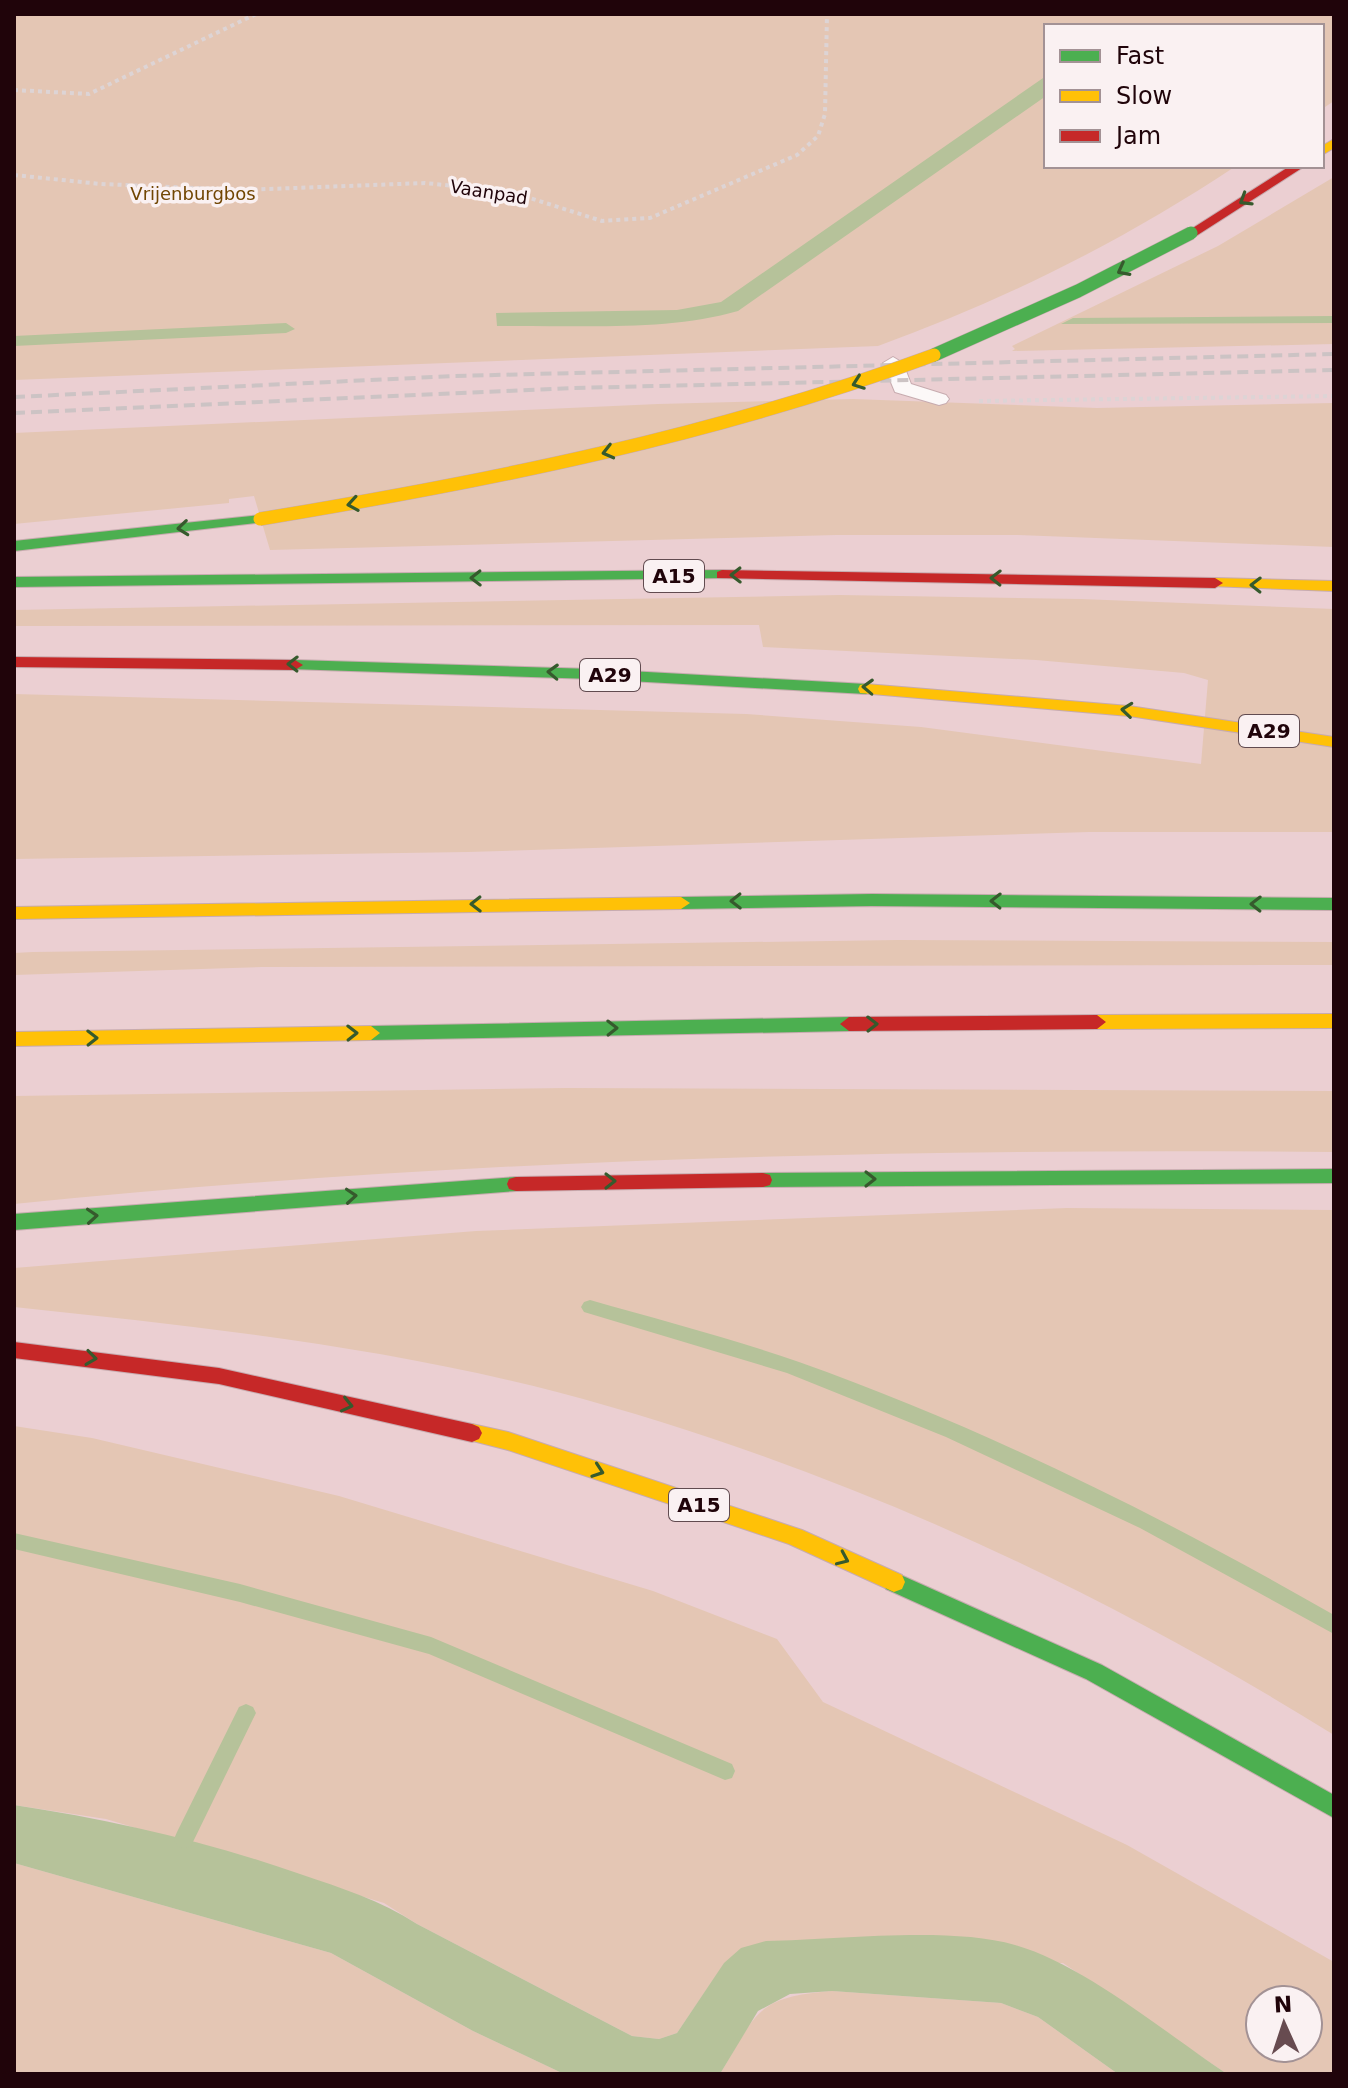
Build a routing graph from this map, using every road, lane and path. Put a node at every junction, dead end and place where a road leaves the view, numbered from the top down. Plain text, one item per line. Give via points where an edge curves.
1 (256, 14) edge
2 (827, 14) edge
3 (14, 90) edge
4 (1296, 168) edge
5 (14, 175) edge
6 (893, 363) dead end
7 (1334, 396) edge
8 (939, 399) joint
9 (14, 546) edge
10 (14, 582) edge
11 (1334, 586) edge
12 (14, 662) edge
13 (1334, 742) edge
14 (1334, 904) edge
15 (14, 913) edge
16 (1334, 1021) edge
17 (14, 1039) edge
18 (1334, 1176) edge
19 (14, 1222) edge
20 (14, 1350) edge
21 (1334, 1807) edge

1 - 3 path via 89,94
2 - 5 path, Vaanpad via 825,114 818,136 797,155 650,218 602,221 511,192 425,183 242,190
4 -> 9 highway, bridge via 1191,233 1032,315 880,375 720,428 440,490 260,519
6 - 8 lane via 902,388
7 - 8 path
11 -> 10 highway, A15 via 828,574
13 -> 12 highway, A29 via 1205,720 883,688 288,664
14 -> 15 highway via 872,900
17 -> 16 highway via 962,1022
19 -> 18 highway via 546,1182
20 -> 21 highway, A15 via 219,1376 508,1441 795,1537 1094,1672

